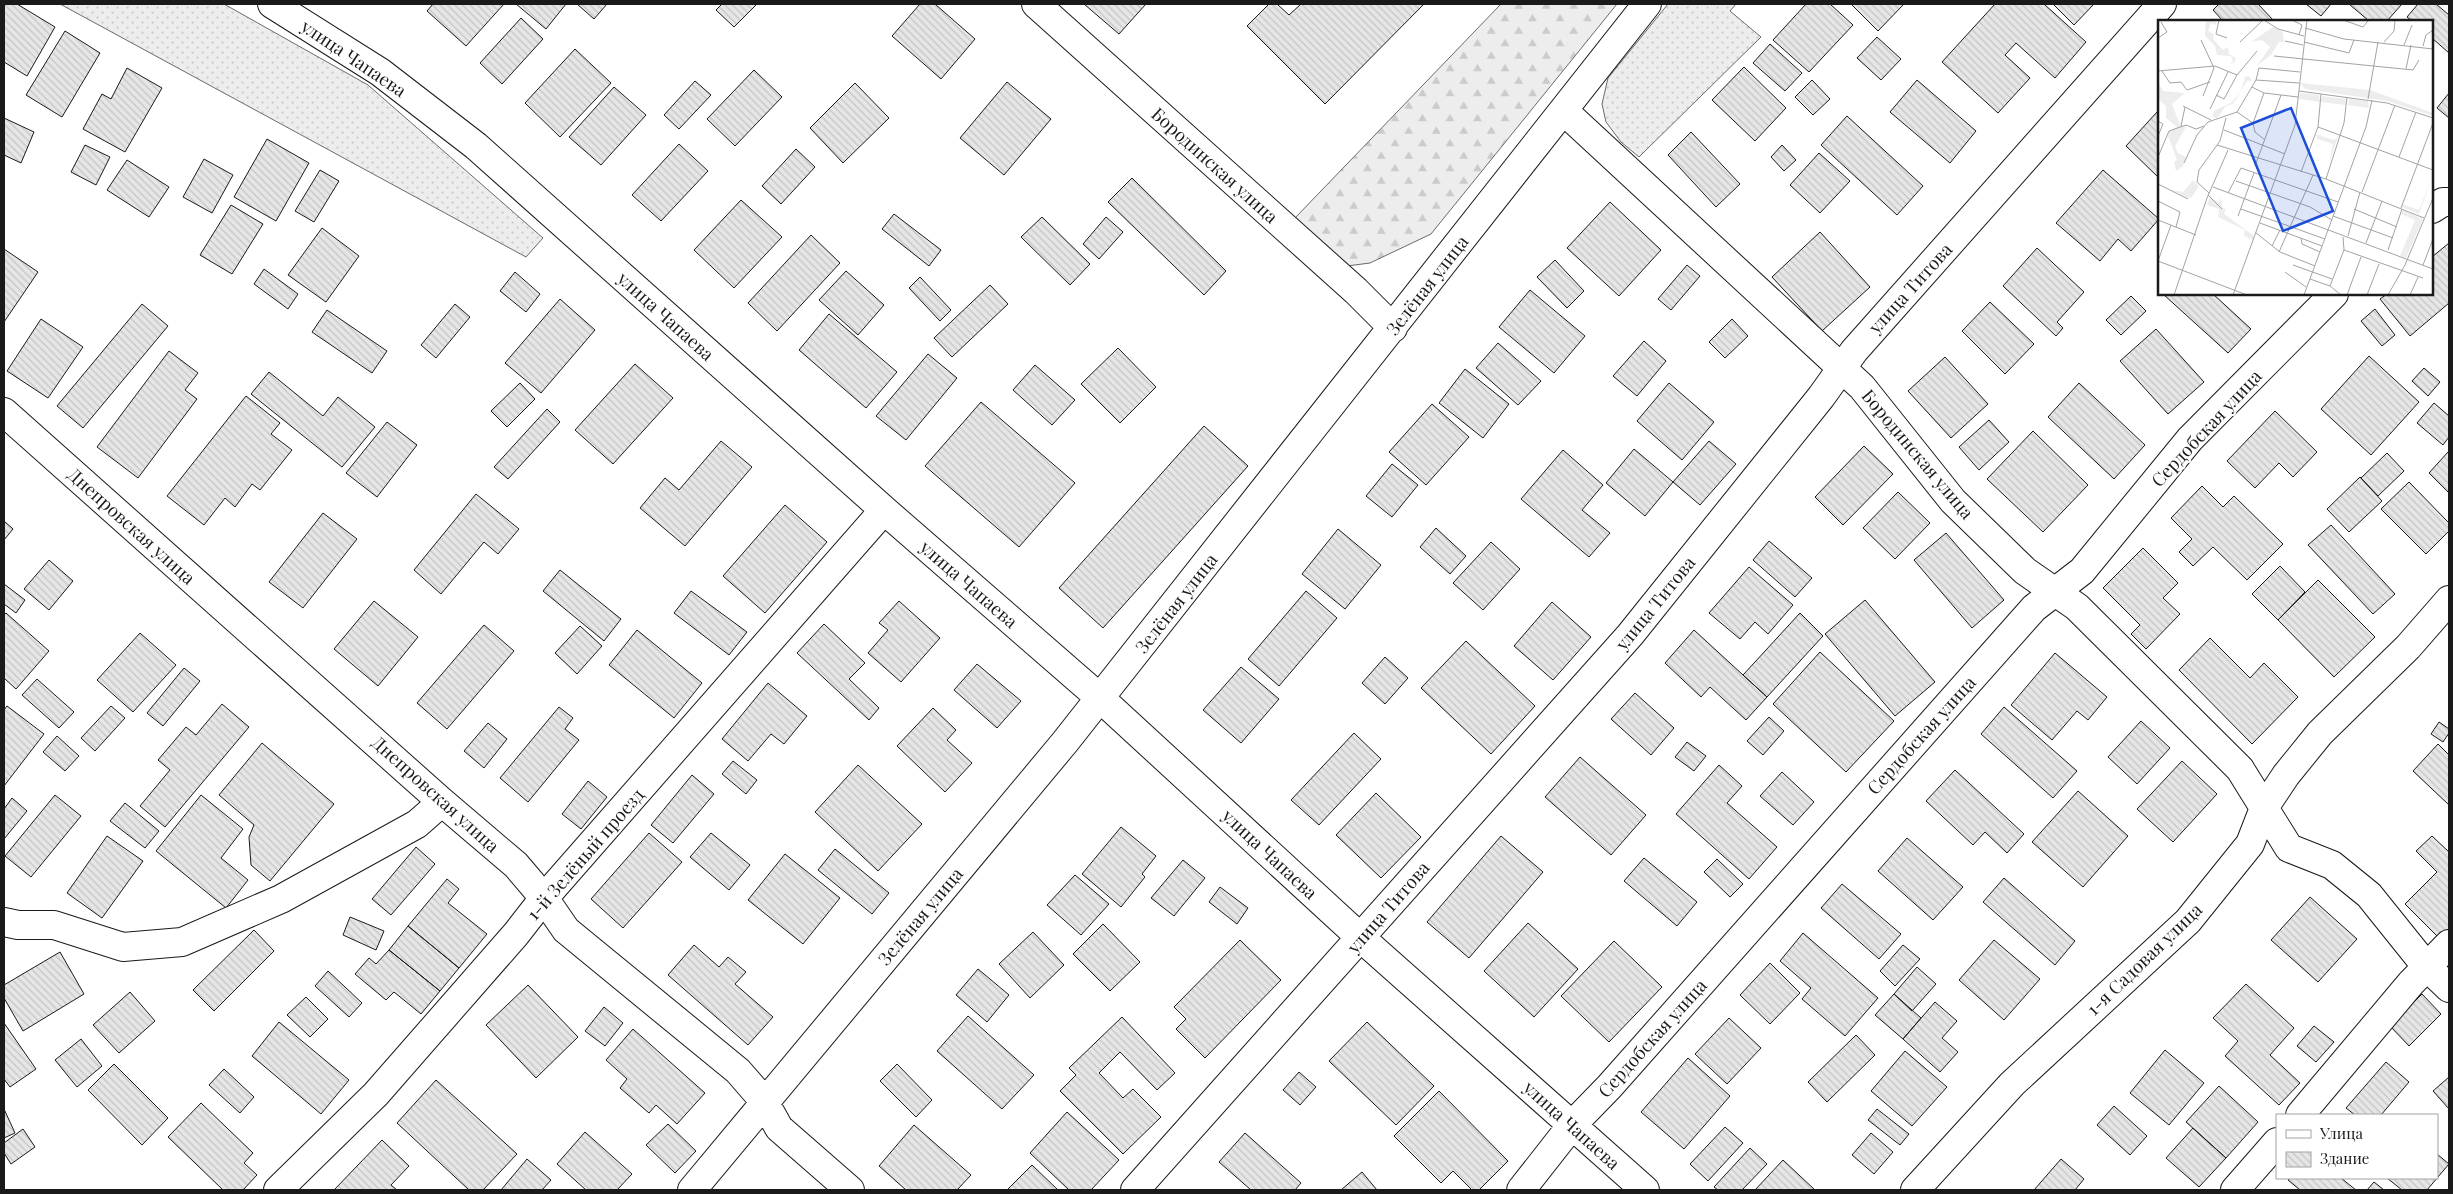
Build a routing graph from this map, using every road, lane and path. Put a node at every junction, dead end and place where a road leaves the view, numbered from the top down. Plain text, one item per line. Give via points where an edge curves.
1 (272, 4) edge
2 (1036, 4) edge
3 (1647, 4) edge
4 (2162, 4) edge
5 (1564, 111) junction
6 (2449, 202) edge
7 (2433, 208) edge
8 (2333, 295) edge
9 (1393, 328) junction
10 (1842, 370) junction
11 (4, 412) edge
12 (884, 510) junction
13 (2057, 591) junction
14 (2449, 600) edge
15 (1100, 698) junction
16 (442, 802) junction
17 (2264, 808) junction
18 (544, 898) junction
19 (4, 922) edge
20 (1361, 938) junction
21 (2449, 944) edge
22 (2426, 966) junction
23 (2449, 988) edge
24 (764, 1101) junction
25 (2301, 1114) edge
26 (1572, 1125) junction
27 (2276, 1143) edge
28 (278, 1190) edge
29 (692, 1190) edge
30 (850, 1190) edge
31 (1135, 1190) edge
32 (1521, 1190) edge
33 (1645, 1190) edge
34 (1916, 1190) edge
35 (2235, 1190) edge

1 - 12 street, улица Чапаева via 380,72 476,146
2 - 9 street, Бородинская улица via 1356,291
3 - 5 street, Зелёная улица
4 - 10 street, улица Титова via 1854,351
5 - 9 street, Зелёная улица
5 - 10 street, Бородинская улица
6 - 7 street
8 - 13 street, Сердобская улица via 2190,439 2082,571
9 - 15 street, Зелёная улица
10 - 13 street, Бородинская улица via 1862,387 1953,501 2025,571
10 - 20 street, улица Титова via 1630,635
11 - 16 street, Днепровская улица
12 - 15 street, улица Чапаева
12 - 18 street, 1-й Зелёный проезд
13 - 17 street, Бородинская улица via 2240,769
13 - 26 street, Сердобская улица via 2034,608
14 - 17 street, 1-я Садовая улица via 2408,647 2320,733 2286,774
15 - 20 street, улица Чапаева
15 - 24 street, Зелёная улица
16 - 18 street, Днепровская улица via 516,865
16 - 19 street via 417,824 282,899 182,942 123,947 54,925
17 - 22 street, Бородинская улица via 2289,848 2332,865 2369,895
17 - 34 street, 1-я Садовая улица via 2250,844 2188,921 2012,1084
18 - 24 street, Днепровская улица via 566,930 738,1071
18 - 28 street, 1-й Зелёный проезд via 376,1094
20 - 26 street, улица Чапаева
20 - 31 street, улица Титова
21 - 22 street
22 - 23 street, Бородинская улица
22 - 25 street
24 - 29 street, Зелёная улица
24 - 30 street, Днепровская улица via 779,1128
26 - 32 street, Сердобская улица
26 - 33 street, улица Чапаева
27 - 35 street

